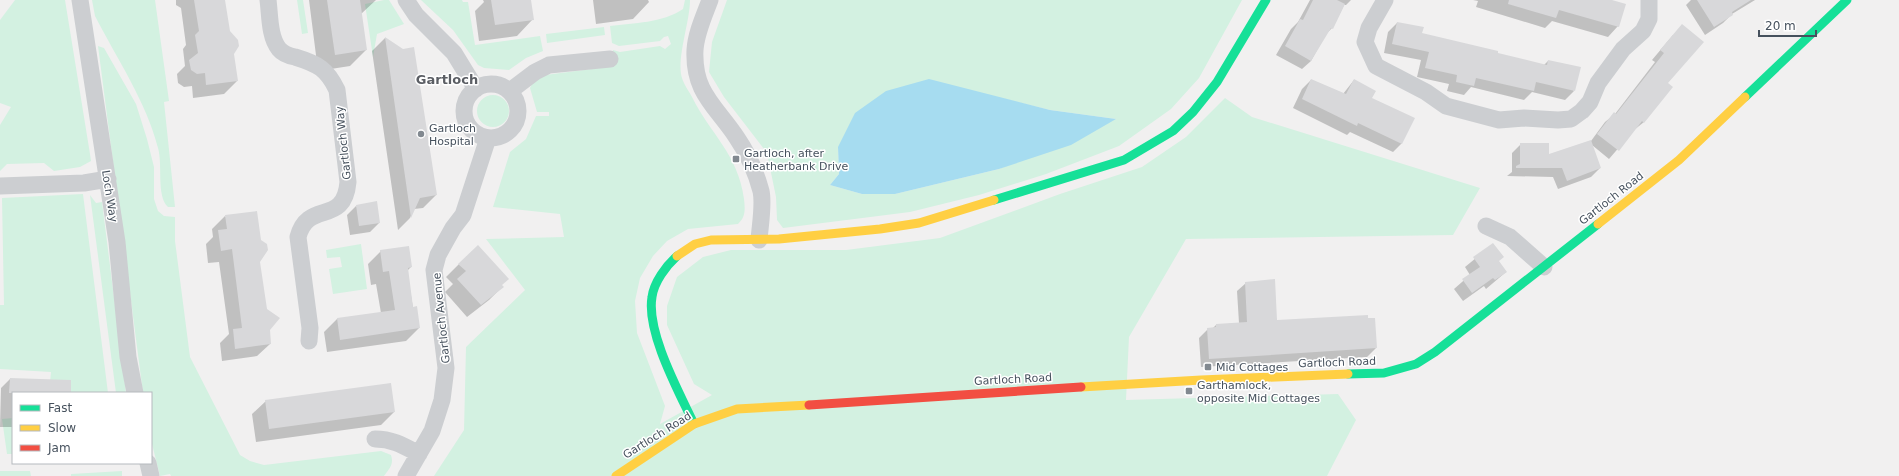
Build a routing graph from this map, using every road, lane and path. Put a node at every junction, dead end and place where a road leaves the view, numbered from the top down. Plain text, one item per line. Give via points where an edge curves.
1 (80, 0) edge
2 (268, 0) edge
3 (406, 0) edge
4 (710, 0) edge
5 (1266, 0) edge
6 (1385, 0) edge
7 (1649, 0) edge
8 (1847, 0) edge
9 (610, 59) dead end
10 (476, 89) junction
11 (510, 91) junction
12 (488, 138) junction
13 (108, 179) junction
14 (0, 186) edge
15 (1486, 226) dead end
16 (759, 240) junction
17 (1544, 267) junction
18 (309, 341) dead end
19 (135, 392) edge
20 (694, 424) junction
21 (375, 439) dead end
22 (419, 454) junction
23 (148, 464) edge
24 (151, 476) edge
25 (406, 476) edge
26 (616, 476) edge

1 - 13 street, Loch Way
2 - 18 street, Gartloch Way via 274,40 279,49 287,55 324,69 332,78 337,90 348,182 346,196 334,209 309,218 300,228 298,237 310,328
3 - 10 street via 416,15 454,53
4 - 16 street via 695,49 698,82 751,162 761,193
5 - 16 main road via 1223,75 1198,106 1178,126 1153,145 1124,160 900,227 840,235
6 - 7 street via 1369,28 1365,42 1376,66 1426,92 1446,106 1499,120 1558,120 1571,119 1590,102 1598,82 1622,49 1643,30 1649,19
8 - 17 main road, Gartloch Road via 1679,160
9 - 11 street via 549,66 535,72
10 - 11 street via 493,84
10 - 12 street via 469,95 465,104 466,122 478,136
11 - 12 street via 518,106 516,123 504,135
12 - 22 street, Gartloch Avenue via 463,215 438,255 434,270 446,368 442,400 432,431
13 - 14 street
13 - 19 street, Loch Way via 128,357
15 - 17 street via 1510,237
16 - 20 main road via 716,240 696,244 678,254 652,296 651,313 656,332
17 - 20 main road, Gartloch Road via 1435,352 1416,364 1384,373 1201,380 737,409
20 - 26 main road, Gartloch Road
21 - 22 street via 396,441
22 - 25 street, Gartloch Avenue
23 - 24 street

